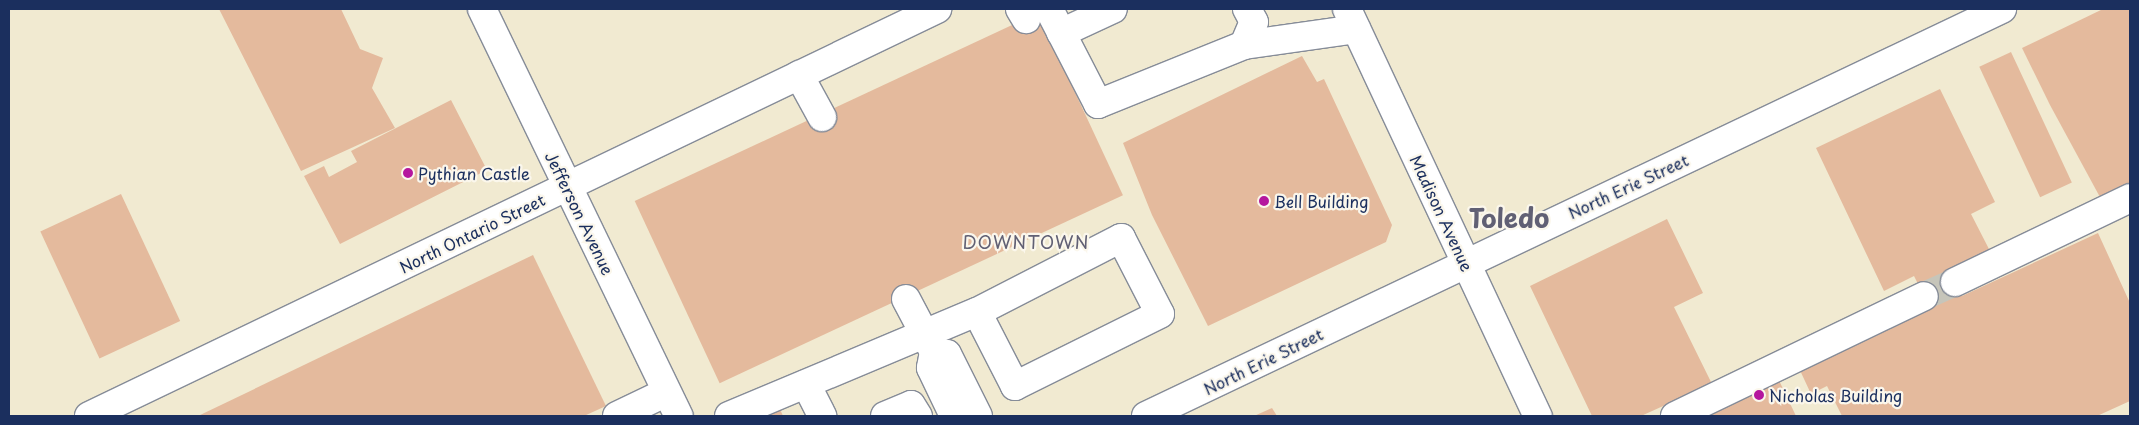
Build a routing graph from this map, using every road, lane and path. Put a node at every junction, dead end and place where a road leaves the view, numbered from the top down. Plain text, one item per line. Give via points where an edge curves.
1 (482, 9) edge
2 (937, 9) edge
3 (1114, 9) edge
4 (1247, 9) edge
5 (2002, 9) edge
6 (1032, 12) edge
7 (1352, 19) edge
8 (1061, 33) junction
9 (1244, 45) junction
10 (799, 75) junction
11 (822, 117) dead end
12 (568, 187) junction
13 (2130, 198) edge
14 (1465, 264) junction
15 (1955, 282) tunnel mouth
16 (1924, 296) tunnel mouth
17 (906, 299) dead end
18 (977, 312) junction
19 (929, 343) junction
20 (806, 384) junction
21 (673, 404) edge
22 (89, 416) edge
23 (616, 416) edge
24 (729, 416) edge
25 (822, 416) edge
26 (885, 416) edge
27 (918, 416) edge
28 (954, 416) edge
29 (978, 416) edge
30 (1146, 416) edge
31 (1538, 416) edge
32 (1675, 416) edge

1 - 12 street, Jefferson Avenue
2 - 10 street, North Ontario Street
3 - 8 street
4 - 9 street via 1254,22
5 - 14 street, North Erie Street
6 - 8 street
7 - 9 street
7 - 14 street, Madison Avenue
8 - 9 street via 1077,80 1098,104
10 - 11 street
10 - 12 street, North Ontario Street
12 - 21 street, Jefferson Avenue
12 - 22 street, North Ontario Street
13 - 15 street
14 - 30 street, North Erie Street
14 - 31 street, Madison Avenue
16 - 32 street
17 - 19 street
18 - 18 street via 1015,386 1160,314 1121,238
18 - 19 street
19 - 20 street
19 - 28 street via 931,368
19 - 29 street via 947,354
20 - 24 street
20 - 25 street
21 - 23 street
26 - 27 street via 911,404

